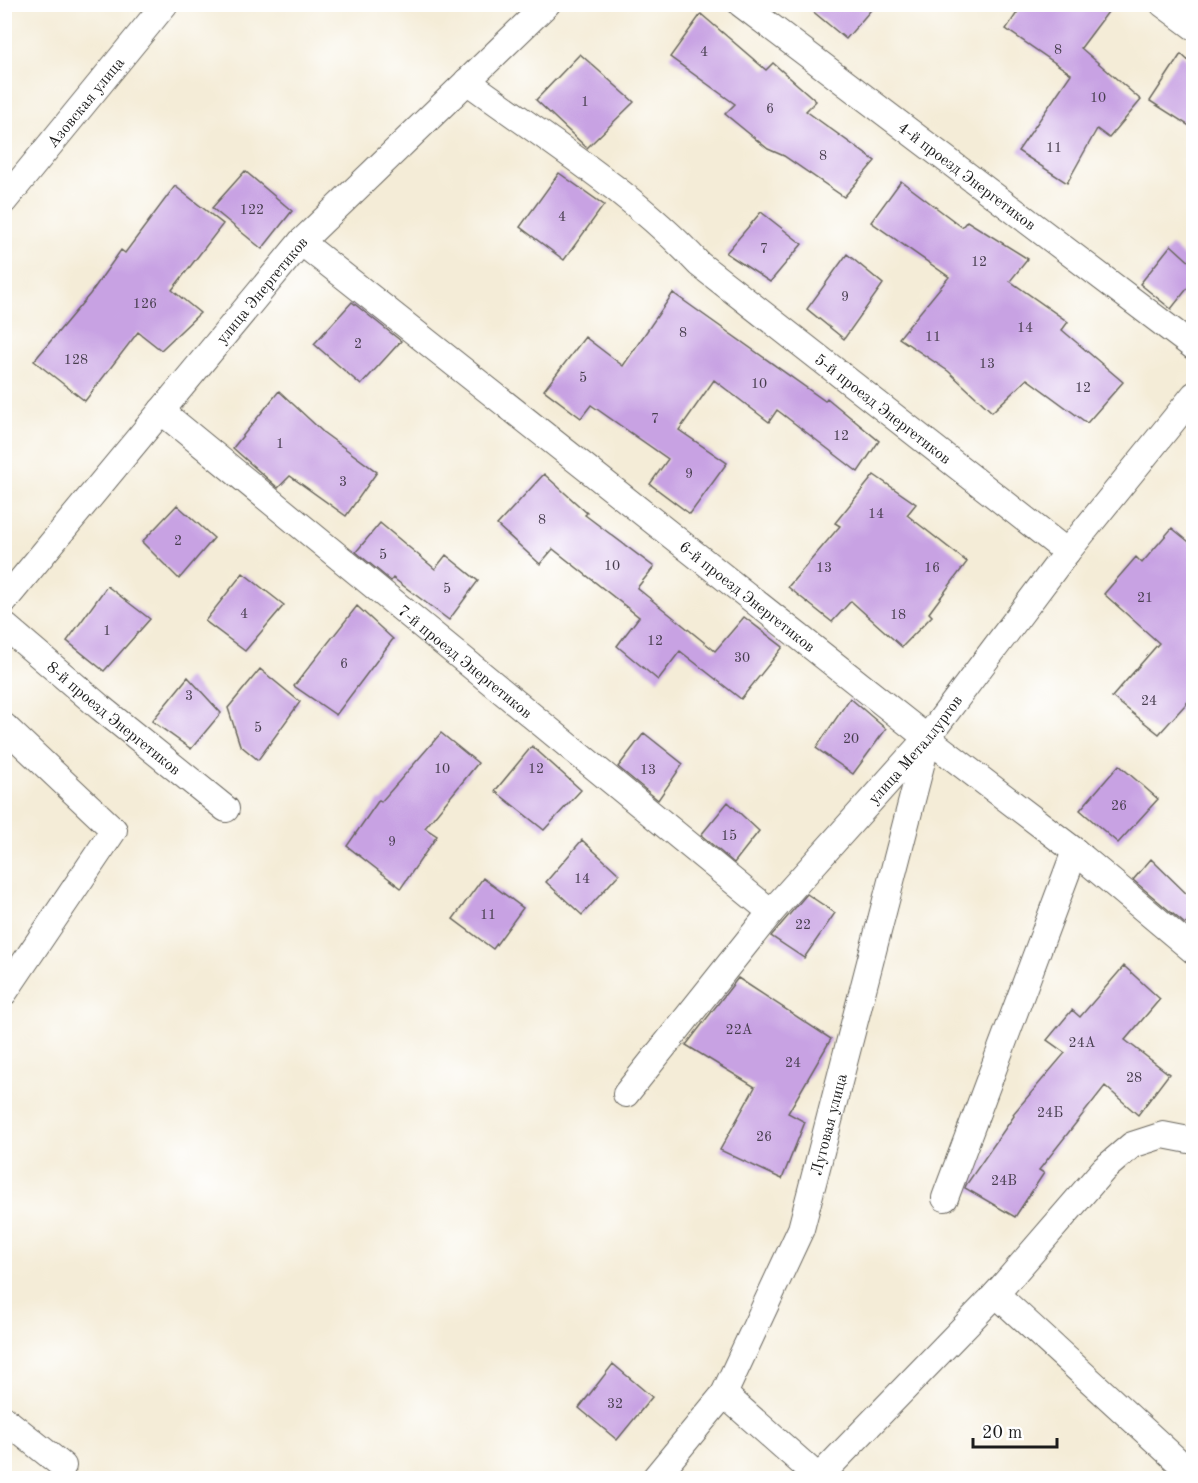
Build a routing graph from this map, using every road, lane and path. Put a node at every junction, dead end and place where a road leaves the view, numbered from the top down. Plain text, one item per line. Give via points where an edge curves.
1 (165, 4) edge
2 (547, 4) edge
3 (741, 4) edge
4 (1163, 4) edge
5 (1194, 27) edge
6 (467, 81) junction
7 (4, 201) edge
8 (301, 242) junction
9 (1194, 347) edge
10 (1194, 395) edge
11 (161, 411) junction
12 (1067, 552) junction
13 (4, 601) edge
14 (4, 625) edge
15 (4, 726) edge
16 (927, 738) junction
17 (226, 808) dead end
18 (1075, 851) junction
19 (771, 912) junction
20 (1194, 951) edge
21 (4, 993) edge
22 (626, 1094) dead end
23 (1194, 1141) edge
24 (945, 1198) dead end
25 (996, 1294) junction
26 (724, 1394) junction
27 (4, 1419) edge
28 (63, 1466) dead end
29 (1194, 1476) edge
30 (819, 1478) edge
31 (654, 1479) edge

1 - 7 street, Азовская улица
2 - 6 street, улица Энергетиков
3 - 9 street, 4-й проезд Энергетиков
4 - 5 street
6 - 8 street, улица Энергетиков
6 - 12 street, 5-й проезд Энергетиков via 633,202 699,264
8 - 11 street, улица Энергетиков
8 - 16 street, 6-й проезд Энергетиков
10 - 12 street, улица Металлургов
11 - 13 street, улица Энергетиков
11 - 19 street, 7-й проезд Энергетиков
12 - 16 street, улица Металлургов
14 - 17 street, 8-й проезд Энергетиков
15 - 21 street via 114,830
16 - 18 street, 6-й проезд Энергетиков
16 - 19 street, улица Металлургов
16 - 26 street, Луговая улица via 801,1229
18 - 20 street, 6-й проезд Энергетиков
18 - 24 street
19 - 22 street, улица Металлургов
23 - 25 street via 1162,1136 1132,1145 1104,1169
25 - 29 street
25 - 30 street
26 - 30 street
26 - 31 street, Луговая улица
27 - 28 street

